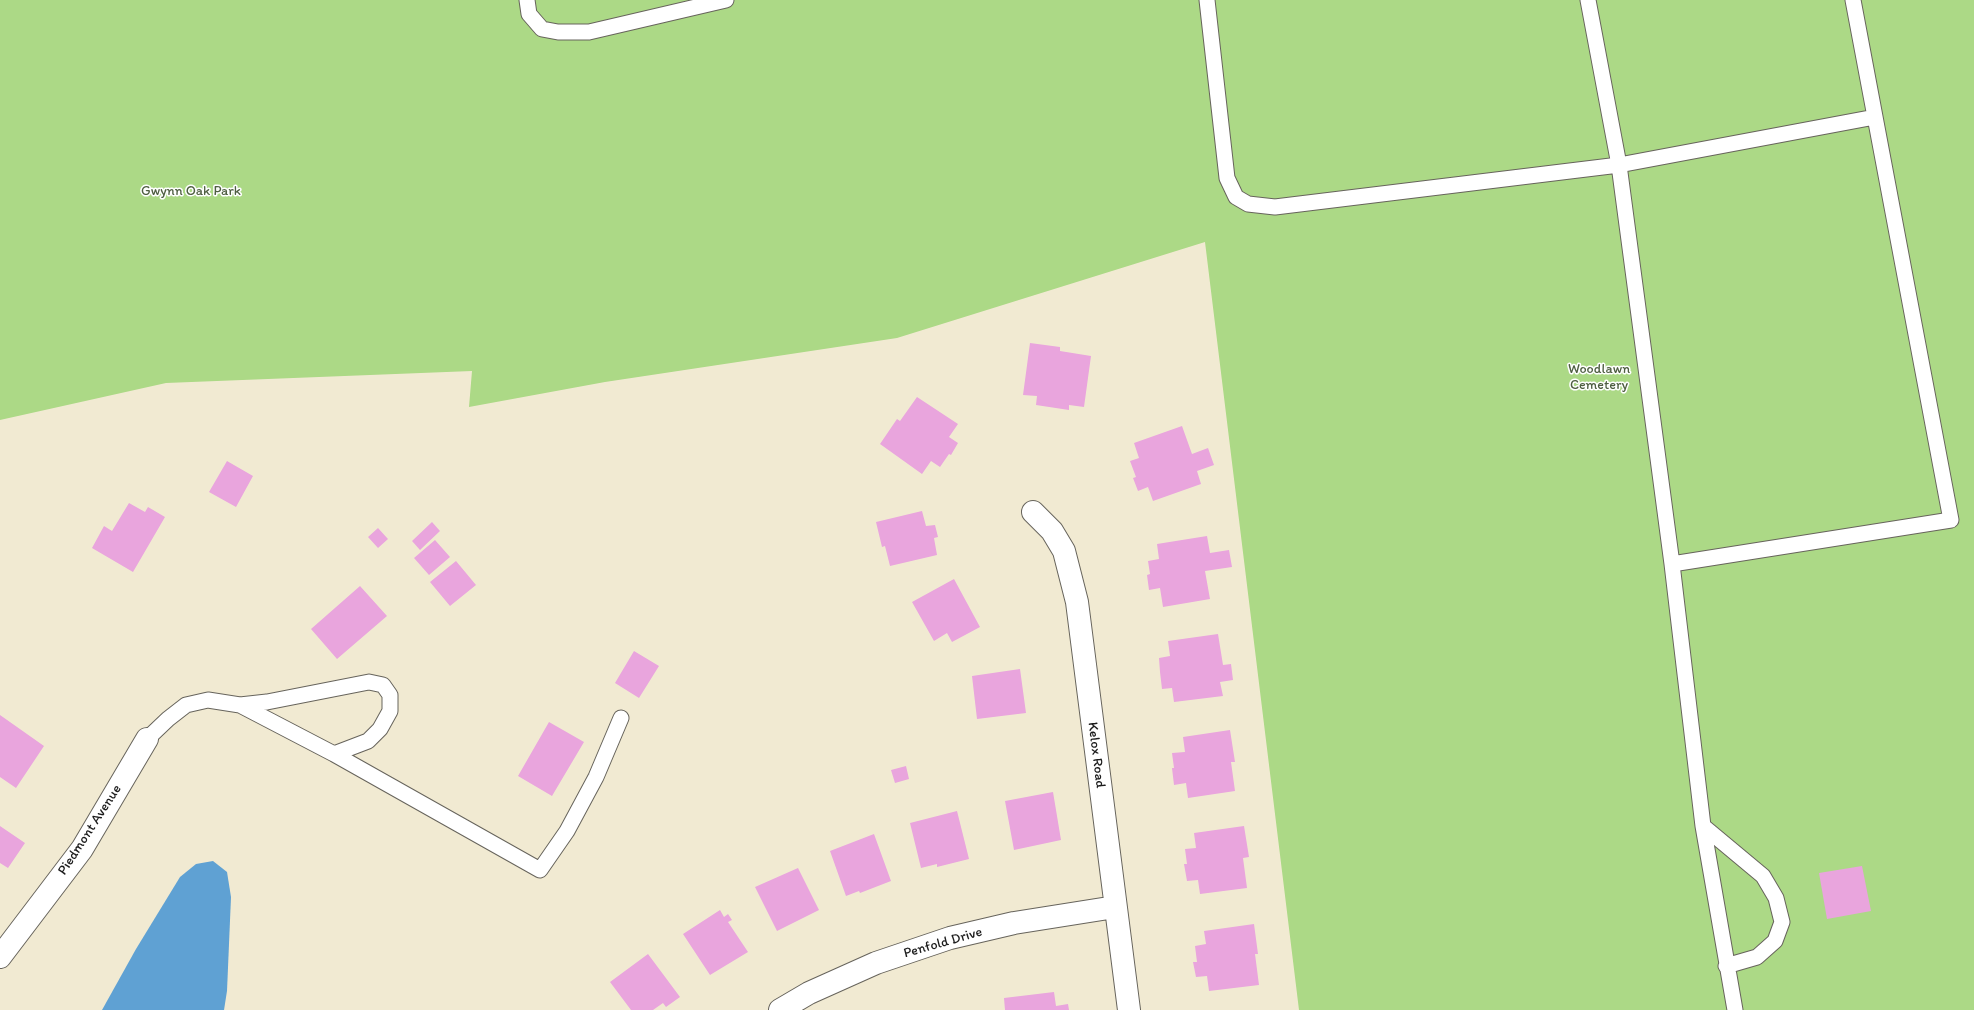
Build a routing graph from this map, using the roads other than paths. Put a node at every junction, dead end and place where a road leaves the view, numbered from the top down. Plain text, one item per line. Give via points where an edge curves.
1 (527, 0) edge
2 (726, 0) edge
3 (1208, 0) edge
4 (1588, 0) edge
5 (1853, 0) edge
6 (1875, 117) junction
7 (1619, 165) junction
8 (1034, 512) dead end
9 (1672, 564) junction
10 (240, 705) junction
11 (621, 718) dead end
12 (147, 739) joint
13 (334, 754) junction
14 (1703, 826) junction
15 (1115, 907) junction
16 (0, 957) edge
17 (1726, 966) junction
18 (780, 1010) edge
19 (1129, 1010) edge
20 (1734, 1010) edge

1 - 2 lane via 529,14 542,29 589,32
3 - 7 lane via 1228,178 1236,197 1248,204 1275,207
4 - 7 lane
5 - 6 lane
6 - 7 lane
6 - 9 lane via 1951,520
7 - 9 lane
8 - 15 street, Kelox Road via 1052,531 1064,551 1077,602
9 - 14 lane
10 - 12 lane via 208,700 186,705
10 - 13 lane
10 - 13 lane via 369,682 383,684 390,695 390,711 380,729 368,742
11 - 13 lane via 596,777 567,831 540,870
12 - 16 street, Piedmont Avenue via 82,848
14 - 17 lane
14 - 17 lane via 1763,876 1776,898 1782,922 1775,941 1757,957
15 - 18 street, Penfold Drive via 1014,923 950,938 876,963 808,993
15 - 19 street, Kelox Road
17 - 20 lane

